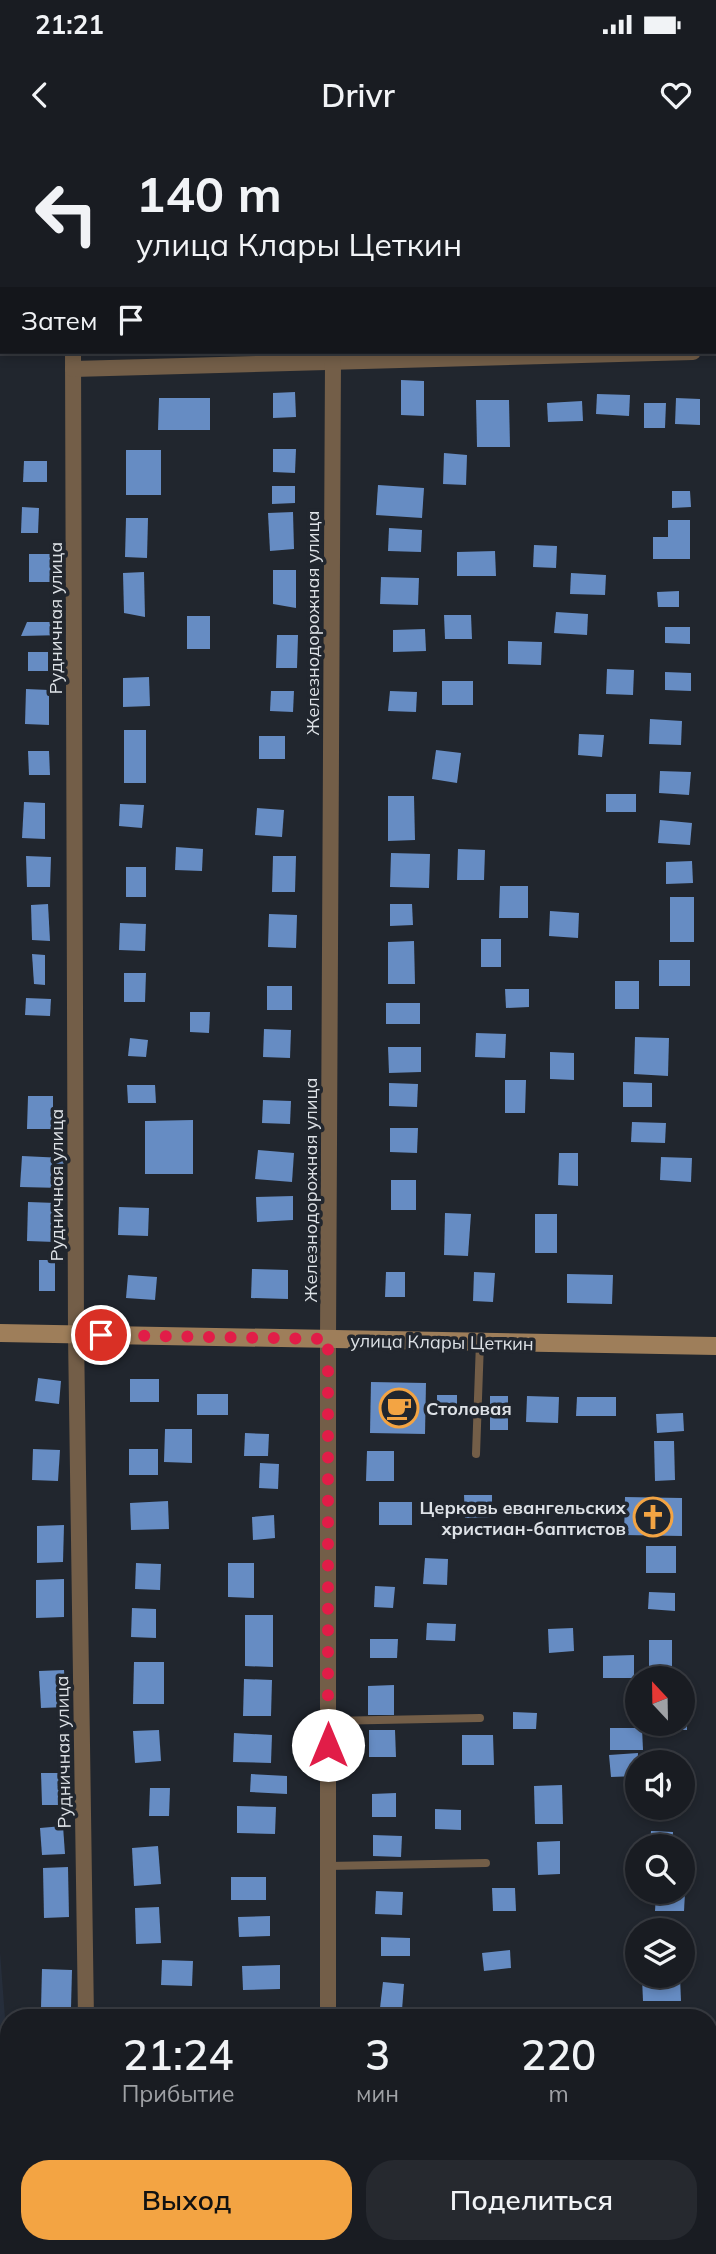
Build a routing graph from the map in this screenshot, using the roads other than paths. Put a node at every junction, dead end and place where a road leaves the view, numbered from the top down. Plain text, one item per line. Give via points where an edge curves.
1 (73, 354) edge
2 (621, 354) edge
3 (333, 362) junction
4 (73, 369) junction
5 (0, 1333) edge
6 (76, 1335) junction
7 (328, 1339) junction
8 (480, 1342) junction
9 (716, 1346) edge
10 (476, 1454) dead end
11 (480, 1718) dead end
12 (328, 1721) junction
13 (486, 1863) dead end
14 (328, 1866) junction
15 (86, 2009) edge
16 (328, 2009) edge

1 - 4 street, Рудничная улица
2 - 3 street
3 - 4 street
3 - 7 street, Железнодорожная улица
4 - 6 street, Рудничная улица
5 - 6 street, улица Клары Цеткин
6 - 7 street, улица Клары Цеткин
6 - 15 street, Рудничная улица
7 - 8 street, улица Клары Цеткин
7 - 12 street, Железнодорожная улица
8 - 9 street, улица Клары Цеткин
8 - 10 lane
11 - 12 lane
12 - 14 street, Железнодорожная улица
13 - 14 lane
14 - 16 street, Железнодорожная улица

